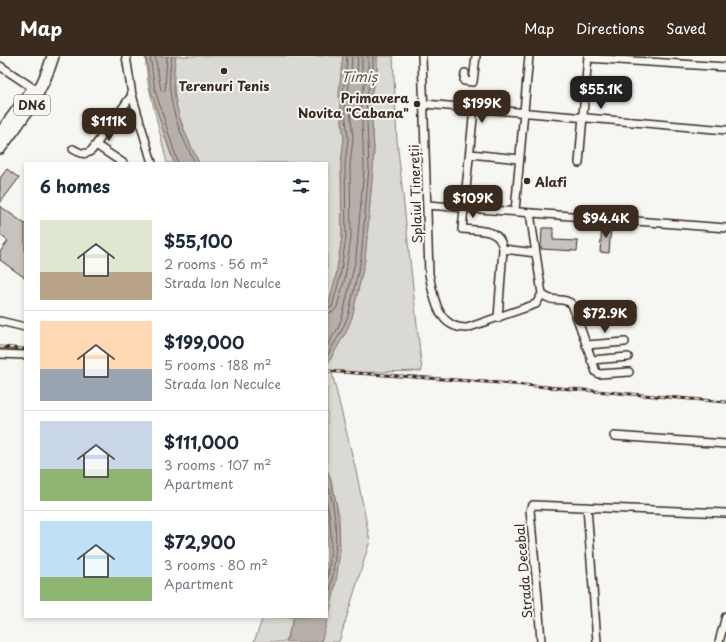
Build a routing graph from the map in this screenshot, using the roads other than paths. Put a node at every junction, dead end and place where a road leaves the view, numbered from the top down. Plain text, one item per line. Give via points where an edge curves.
1 (47, 56) edge
2 (53, 56) edge
3 (126, 56) edge
4 (422, 56) edge
5 (476, 56) edge
6 (529, 56) edge
7 (588, 57) edge
8 (0, 66) edge
9 (726, 67) edge
10 (465, 73) dead end
11 (33, 88) junction
12 (132, 95) junction
13 (425, 104) junction
14 (474, 108) junction
15 (524, 112) junction
16 (583, 118) junction
17 (726, 130) edge
18 (0, 134) edge
19 (96, 145) junction
20 (0, 148) edge
21 (73, 149) dead end
22 (470, 154) junction
23 (520, 160) junction
24 (122, 162) edge
25 (152, 162) edge
26 (579, 163) dead end
27 (427, 205) junction
28 (465, 207) junction
29 (515, 211) junction
30 (530, 212) junction
31 (726, 228) edge
32 (503, 249) junction
33 (536, 253) junction
34 (542, 294) junction
35 (498, 318) junction
36 (0, 321) edge
37 (24, 327) edge
38 (625, 342) dead end
39 (586, 345) junction
40 (0, 354) edge
41 (24, 355) edge
42 (628, 357) dead end
43 (592, 360) junction
44 (629, 372) dead end
45 (614, 436) dead end
46 (726, 444) edge
47 (587, 507) junction
48 (726, 513) edge
49 (726, 616) edge
50 (541, 642) edge
51 (597, 642) edge
52 (719, 642) edge

1 - 11 main road, DN6
2 - 20 main road, DN6 via 45,81 33,103
3 - 12 street
4 - 13 street, Splaiul Tinereții
5 - 10 street via 473,82 464,81
6 - 15 street
7 - 9 street
7 - 16 street
8 - 11 street
11 - 18 main road, DN6
12 - 19 street
12 - 25 street
13 - 14 street
13 - 27 street, Splaiul Tinereții
14 - 15 street
14 - 22 street
15 - 16 street
15 - 23 street
16 - 17 street
16 - 26 street
19 - 21 street via 88,154
19 - 24 street
22 - 23 street
22 - 28 street
23 - 29 street
27 - 28 street
27 - 35 street, Splaiul Tinereții via 429,274 441,314 450,325 459,328 468,328
28 - 29 street
28 - 32 street via 462,229 491,232 500,238
29 - 30 street
30 - 31 street
30 - 33 street
32 - 33 street
32 - 35 street
33 - 34 street
34 - 35 street via 536,304
34 - 39 street via 550,300 568,301 572,304
36 - 37 street
38 - 39 street
39 - 43 street
40 - 41 street
42 - 43 street
43 - 44 street via 599,374
45 - 46 street
47 - 48 street, Strada Decebal
47 - 50 street, Strada Decebal via 533,505 530,510
47 - 51 street
49 - 52 street

